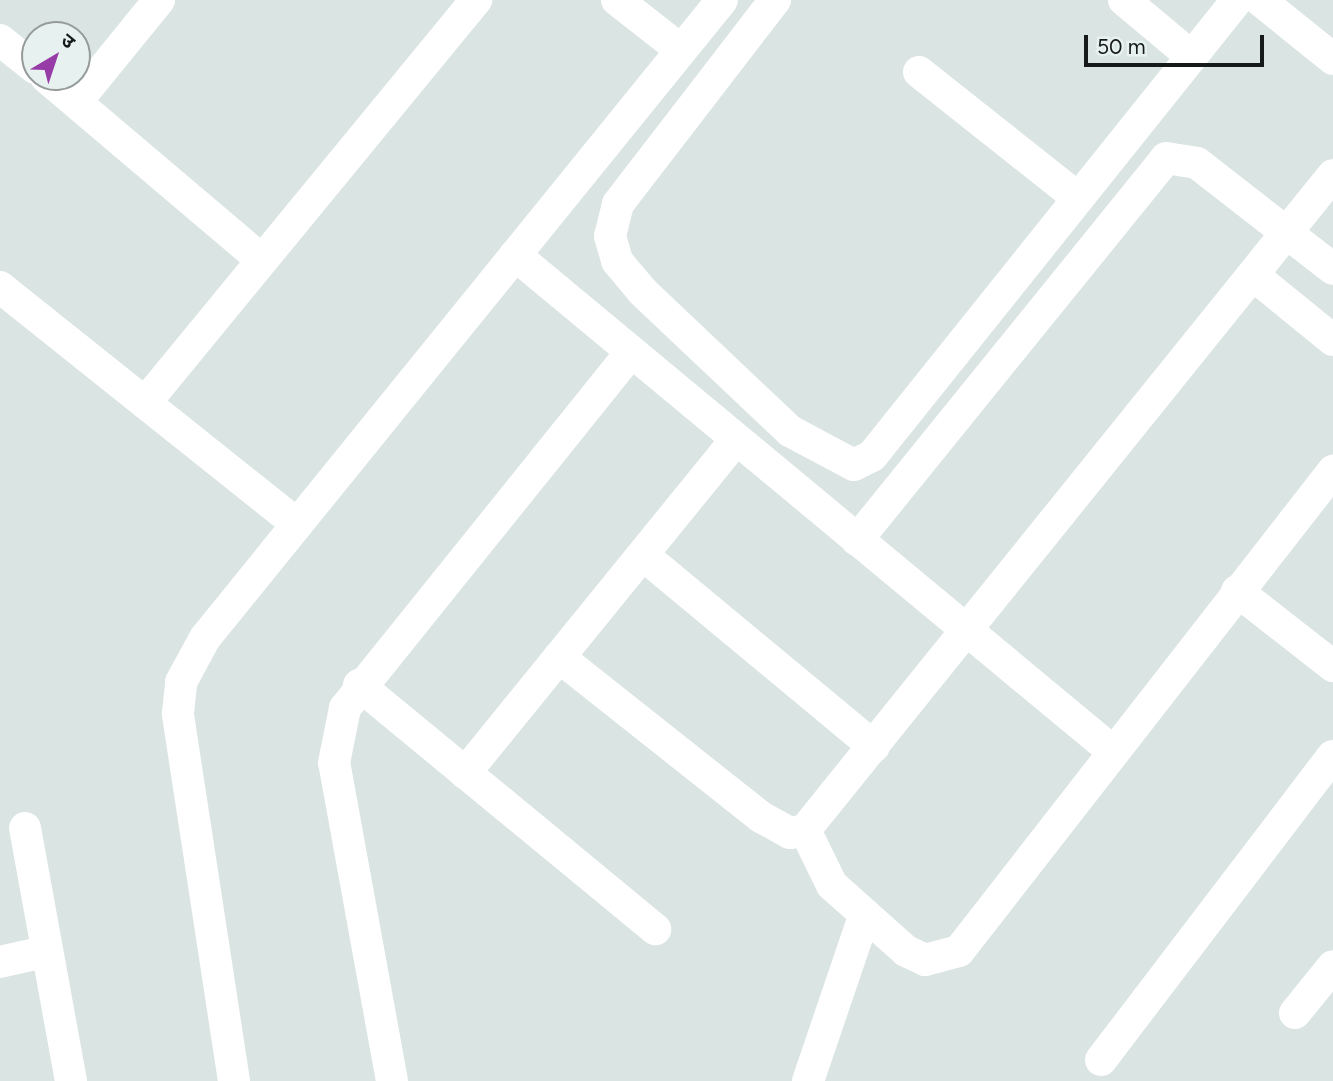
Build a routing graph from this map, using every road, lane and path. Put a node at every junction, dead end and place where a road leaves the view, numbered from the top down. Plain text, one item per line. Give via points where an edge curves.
1 (159, 0) edge
2 (476, 0) edge
3 (617, 0) edge
4 (722, 0) edge
5 (775, 0) edge
6 (1124, 0) edge
7 (1237, 0) edge
8 (1272, 4) edge
9 (0, 40) edge
10 (681, 50) junction
11 (21, 57) edge
12 (1191, 57) junction
13 (1333, 59) edge
14 (919, 72) dead end
15 (63, 91) edge
16 (77, 102) junction
17 (1333, 175) edge
18 (1078, 198) junction
19 (1286, 234) junction
20 (515, 255) junction
21 (261, 260) junction
22 (1333, 269) edge
23 (1253, 275) junction
24 (0, 287) edge
25 (1333, 340) edge
26 (631, 352) junction
27 (145, 403) junction
28 (736, 440) junction
29 (1333, 471) edge
30 (297, 524) junction
31 (857, 540) junction
32 (643, 555) junction
33 (1237, 591) junction
34 (969, 633) junction
35 (559, 657) junction
36 (1333, 666) edge
37 (359, 685) junction
38 (874, 747) junction
39 (1110, 749) junction
40 (1333, 756) edge
41 (465, 773) junction
42 (25, 828) dead end
43 (805, 830) junction
44 (865, 915) junction
45 (655, 929) dead end
46 (44, 952) junction
47 (0, 962) edge
48 (1333, 966) edge
49 (1295, 1013) dead end
50 (1101, 1060) dead end
51 (71, 1081) edge
52 (234, 1081) edge
53 (392, 1081) edge
54 (808, 1081) edge

1 - 16 street
2 - 21 street
3 - 10 street
4 - 10 street
5 - 18 street via 618,204 610,236 617,261 643,292 790,431 854,465 872,456
6 - 12 street
7 - 12 street
8 - 13 street
9 - 11 street
10 - 20 street
12 - 18 street
14 - 18 street
15 - 16 street
16 - 21 street
17 - 19 street
19 - 22 street
19 - 23 street
19 - 31 street via 1197,163 1166,158
20 - 26 street
20 - 30 street
21 - 27 street
23 - 25 street
23 - 34 street
24 - 27 street
26 - 28 street
26 - 37 street
27 - 30 street
28 - 31 street
28 - 32 street
29 - 33 street
30 - 52 street via 205,638 181,682 178,713
31 - 34 street
32 - 35 street
32 - 38 street
33 - 36 street
33 - 39 street
34 - 38 street
34 - 39 street
35 - 41 street
35 - 43 street via 761,817 790,833
37 - 41 street
37 - 53 street via 345,708 334,763
38 - 43 street
39 - 44 street via 959,951 925,960
40 - 50 street
41 - 45 street
42 - 46 street
43 - 44 street via 832,885
44 - 54 street
46 - 47 street
46 - 51 street
48 - 49 street

